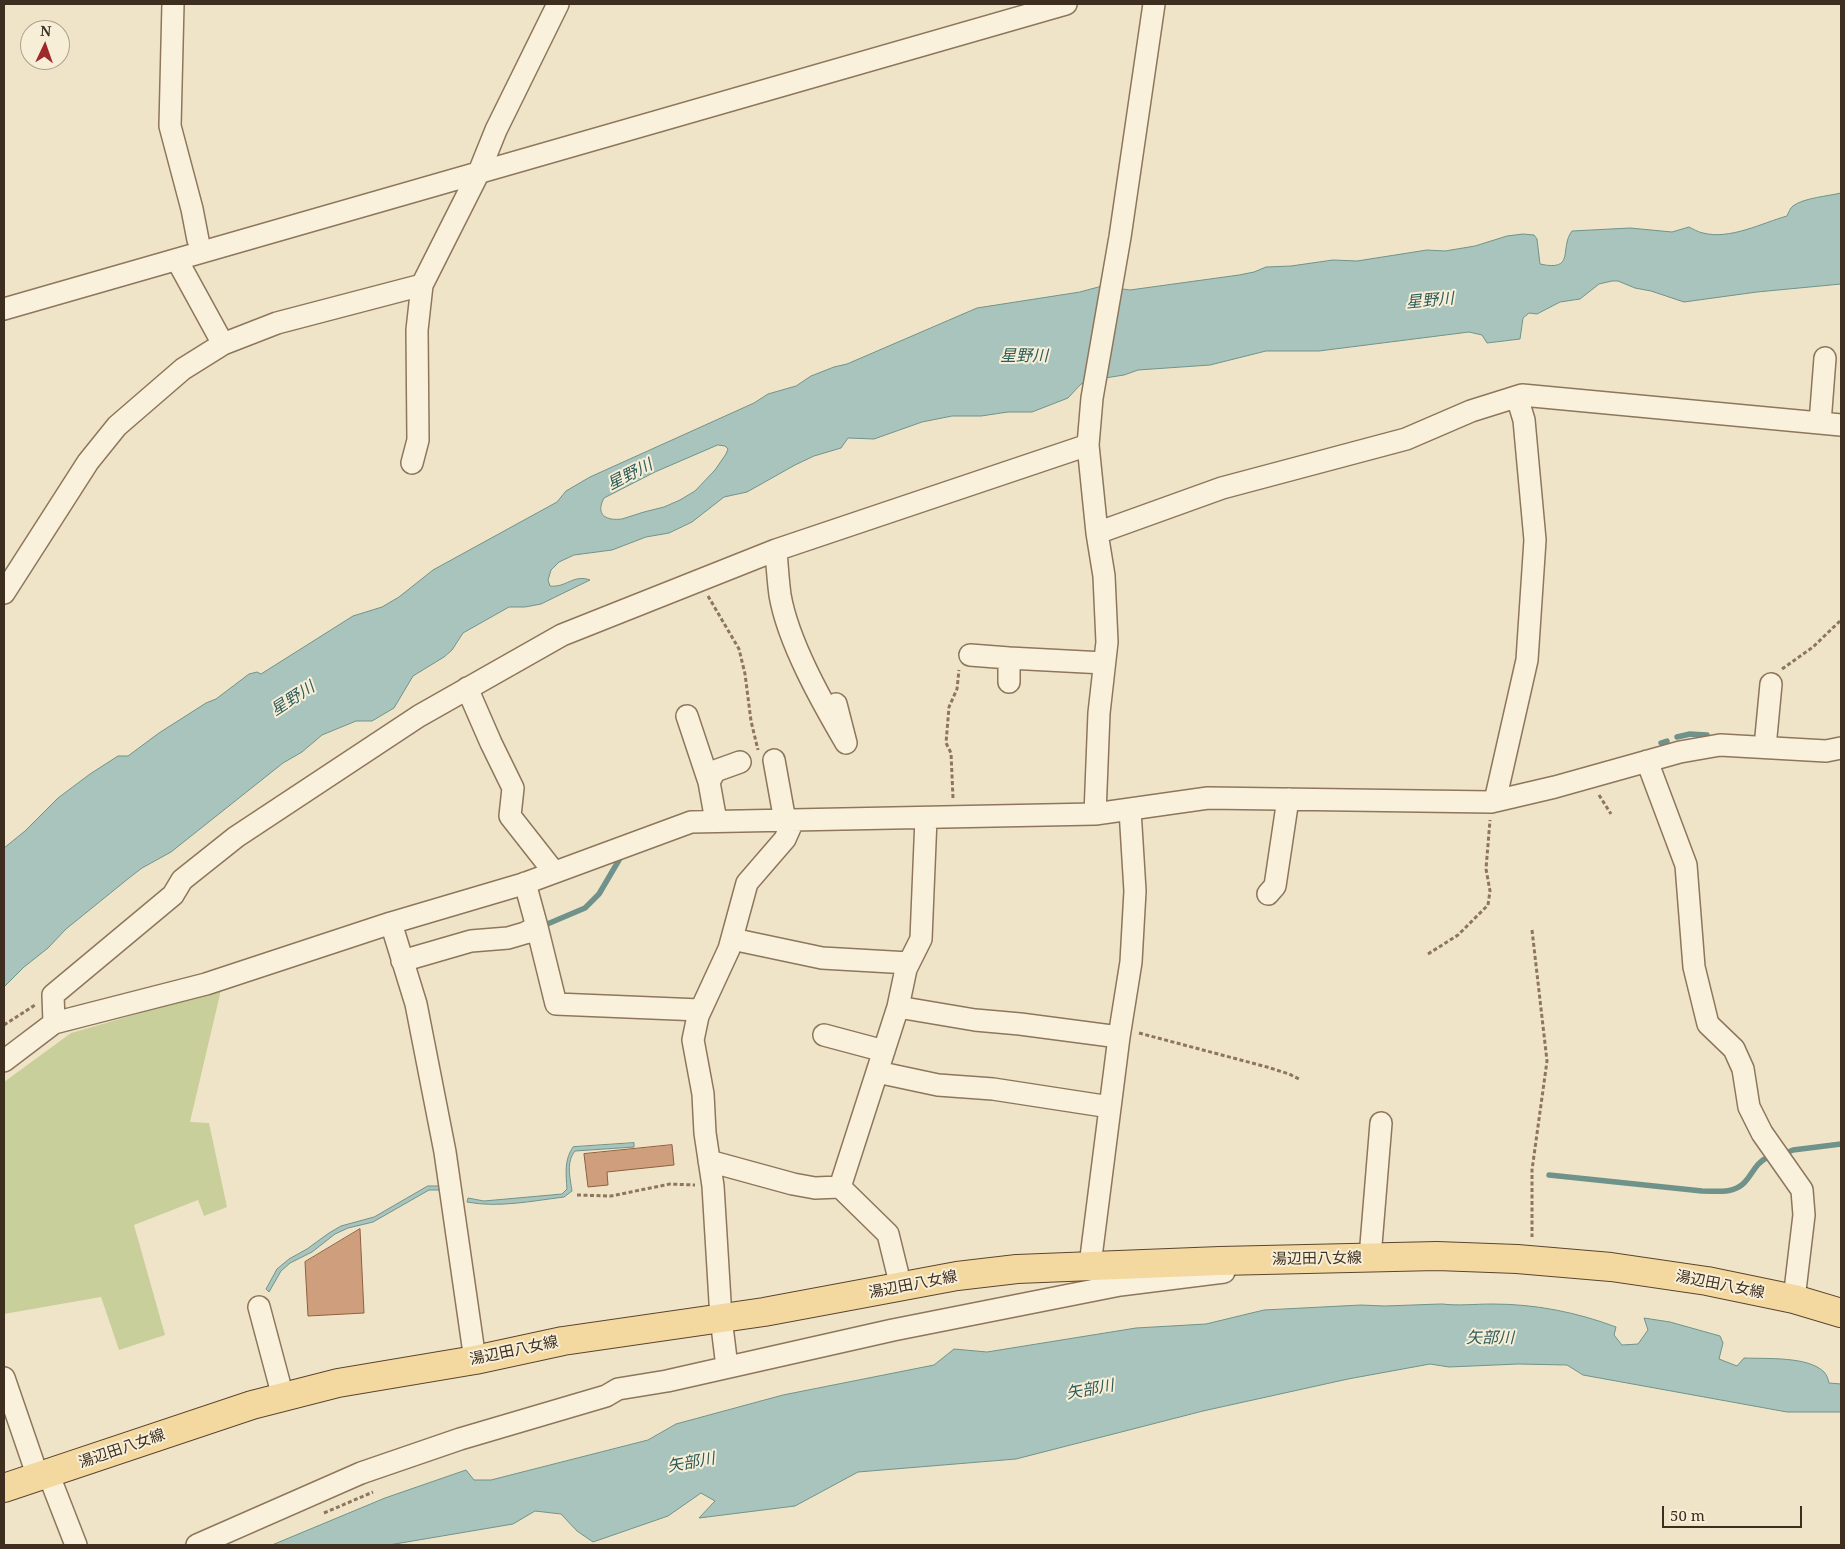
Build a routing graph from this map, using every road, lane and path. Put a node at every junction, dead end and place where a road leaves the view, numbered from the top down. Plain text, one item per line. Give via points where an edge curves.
1 (172, 4) edge
2 (558, 4) edge
3 (1066, 4) edge
4 (1154, 4) edge
5 (479, 172) junction
6 (198, 240) dead end
7 (177, 260) junction
8 (422, 285) junction
9 (4, 309) edge
10 (223, 344) junction
11 (1825, 358) dead end
12 (1517, 397) junction
13 (1820, 423) junction
14 (1841, 424) edge
15 (1088, 445) junction
16 (412, 463) dead end
17 (1097, 533) junction
18 (776, 550) junction
19 (699, 580) junction
20 (4, 593) edge
21 (1841, 620) edge
22 (970, 655) joint
23 (1009, 658) junction
24 (1104, 663) junction
25 (1009, 682) dead end
26 (1771, 684) joint
27 (468, 688) junction
28 (836, 704) dead end
29 (687, 716) dead end
30 (1766, 747) junction
31 (1841, 748) edge
32 (758, 758) junction
33 (1647, 761) junction
34 (709, 782) junction
35 (1288, 799) junction
36 (1493, 801) junction
37 (1130, 810) junction
38 (1095, 814) junction
39 (926, 818) junction
40 (954, 818) junction
41 (789, 821) junction
42 (716, 822) junction
43 (554, 872) junction
44 (525, 883) junction
45 (1268, 894) dead end
46 (391, 923) junction
47 (537, 927) junction
48 (1532, 930) dead end
49 (732, 939) junction
50 (1428, 954) dead end
51 (402, 961) junction
52 (909, 964) junction
53 (53, 995) junction
54 (898, 1006) junction
55 (700, 1010) junction
56 (54, 1023) junction
57 (4, 1025) edge
58 (1120, 1033) junction
59 (824, 1035) dead end
60 (884, 1051) junction
61 (4, 1061) edge
62 (877, 1072) junction
63 (1301, 1080) dead end
64 (1110, 1107) junction
65 (1381, 1123) dead end
66 (709, 1162) junction
67 (713, 1186) junction
68 (840, 1187) junction
69 (577, 1195) dead end
70 (1370, 1257) junction
71 (1288, 1259) junction
72 (1532, 1261) junction
73 (1081, 1266) junction
74 (901, 1287) junction
75 (1072, 1295) junction
76 (1794, 1299) junction
77 (259, 1307) dead end
78 (1841, 1313) edge
79 (720, 1318) junction
80 (475, 1360) junction
81 (727, 1368) junction
82 (4, 1378) edge
83 (282, 1397) junction
84 (43, 1475) junction
85 (4, 1488) edge
86 (376, 1490) dead end
87 (322, 1514) dead end
88 (76, 1545) edge
89 (197, 1545) edge

1 - 6 street via 170,126
2 - 5 street
3 - 5 street
4 - 15 street via 1120,237 1092,398
5 - 7 street
5 - 8 street
7 - 9 street
7 - 10 street
8 - 10 street via 277,323
8 - 16 street via 417,330 418,440
10 - 20 street via 183,369 117,426 88,462
11 - 13 street
12 - 13 street
12 - 17 street via 1406,439 1222,488
12 - 36 street via 1524,420 1534,549 1527,660
13 - 14 street
15 - 17 street
15 - 18 street
17 - 24 street via 1104,576 1107,642
18 - 19 street
18 - 28 street via 781,597 794,640 846,743
19 - 27 street via 562,635
19 - 32 path via 739,649
21 - 26 path via 1776,674
22 - 23 street
22 - 40 path via 960,662 946,743 951,753
23 - 24 street
23 - 25 street
24 - 38 street
26 - 30 street
27 - 43 street via 513,788 510,816
27 - 53 street via 419,716 236,837 182,880 173,895
29 - 34 street
30 - 31 street
30 - 33 street via 1720,745
32 - 34 street via 715,771
32 - 41 street
33 - 36 street
33 - 76 street via 1686,866 1694,967 1708,1024 1734,1049 1743,1069 1749,1107 1762,1133 1802,1190 1804,1214
34 - 42 street
35 - 36 street
35 - 37 street via 1208,798
35 - 45 street via 1275,886
36 - 50 path via 1486,869 1490,891 1488,905 1458,935
37 - 38 street
37 - 58 street via 1135,891 1131,962
38 - 40 street
39 - 40 street
39 - 41 street
39 - 52 street via 921,939
41 - 42 street
41 - 49 street via 785,839 747,882
42 - 43 street via 691,822
43 - 44 street
44 - 46 street
44 - 47 street
46 - 51 street
46 - 56 street via 206,984
47 - 51 street via 508,938 471,941
47 - 55 street via 556,1004
48 - 72 path via 1547,1061 1532,1170
49 - 52 street via 822,958
49 - 55 street
51 - 80 street via 416,1004 446,1152
52 - 54 street
53 - 56 street
53 - 57 path
54 - 58 street via 975,1020
54 - 60 street
55 - 66 street via 693,1040 703,1094
56 - 61 street
58 - 63 path via 1267,1067
58 - 64 street
59 - 60 street
60 - 62 street
62 - 64 street via 938,1084
62 - 68 street
64 - 73 street
65 - 70 street
66 - 67 street
66 - 68 street via 794,1184 815,1188
67 - 69 path via 670,1184 611,1196
67 - 79 street
68 - 74 street via 888,1234
70 - 71 main road, 湯辺田八女線
70 - 72 main road, 湯辺田八女線 via 1437,1256
71 - 73 main road, 湯辺田八女線
71 - 75 street
72 - 76 main road, 湯辺田八女線 via 1611,1267 1707,1281
73 - 74 main road, 湯辺田八女線 via 1016,1269
73 - 75 street
74 - 79 main road, 湯辺田八女線
75 - 81 street via 893,1330
76 - 78 main road, 湯辺田八女線
77 - 83 street
79 - 80 main road, 湯辺田八女線 via 563,1340
79 - 81 street
80 - 83 main road, 湯辺田八女線 via 338,1383
81 - 89 street via 618,1390 460,1439 361,1473
82 - 84 street
83 - 84 main road, 湯辺田八女線 via 252,1404
84 - 85 main road, 湯辺田八女線
84 - 88 street
86 - 87 path

